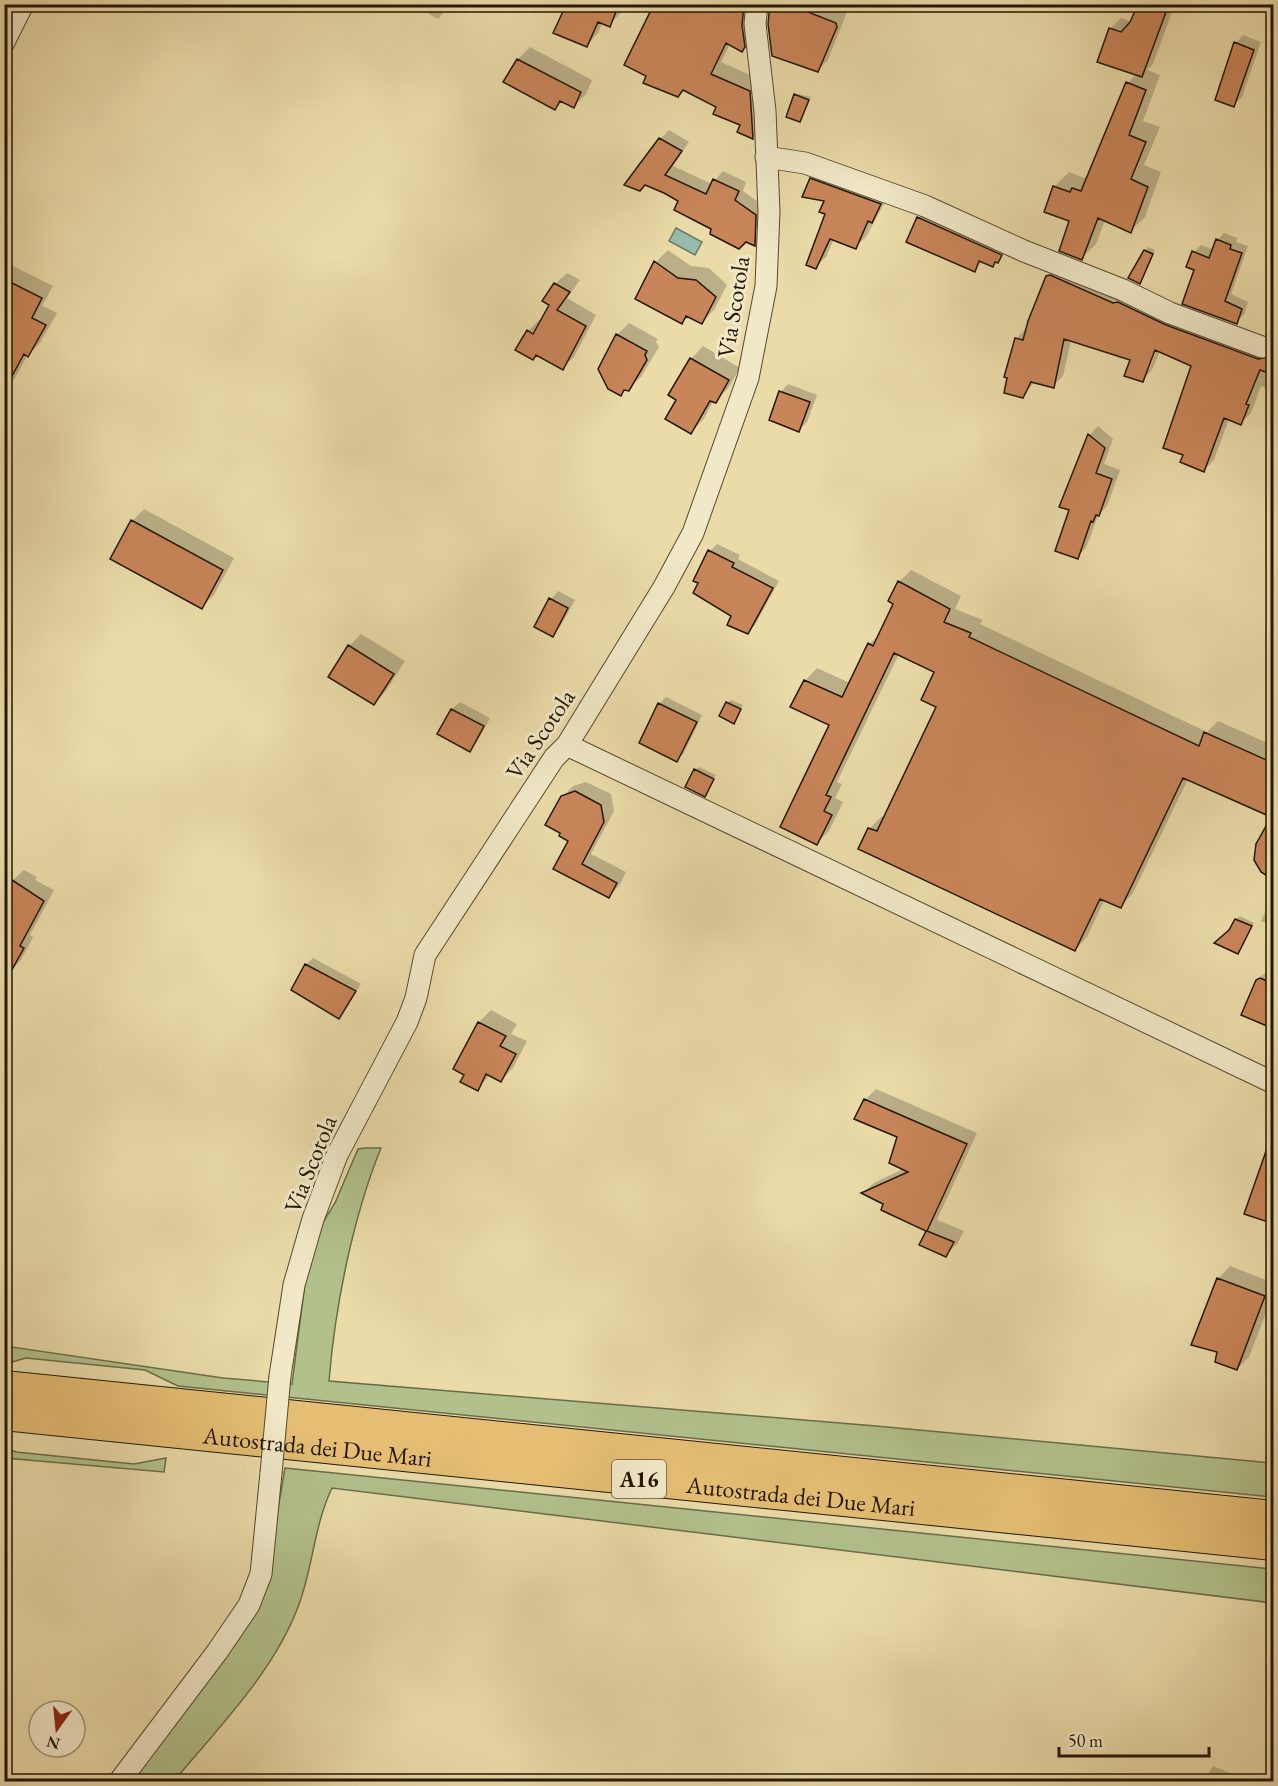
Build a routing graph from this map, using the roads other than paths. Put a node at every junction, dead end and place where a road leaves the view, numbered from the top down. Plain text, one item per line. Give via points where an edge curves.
1 (23, 4) edge
2 (757, 4) edge
3 (7, 32) edge
4 (766, 158) junction
5 (1262, 347) dead end
6 (567, 745) junction
7 (1274, 1083) edge
8 (4, 1387) edge
9 (4, 1414) edge
10 (1274, 1517) edge
11 (1274, 1544) edge
12 (119, 1782) edge

1 - 3 street
2 - 4 street, Via Scotola via 755,24
4 - 5 street via 805,163 925,206 1123,290 1170,314
4 - 6 street, Via Scotola via 766,286 748,378 719,465 693,532 664,587
6 - 7 street
6 - 12 street, Via Scotola, bridge via 554,758 425,955 407,1022 337,1155 313,1219 294,1285 280,1377 261,1574 249,1605
8 - 10 highway, Autostrada dei Due Mari / A16
9 - 11 highway, Autostrada dei Due Mari / A16

